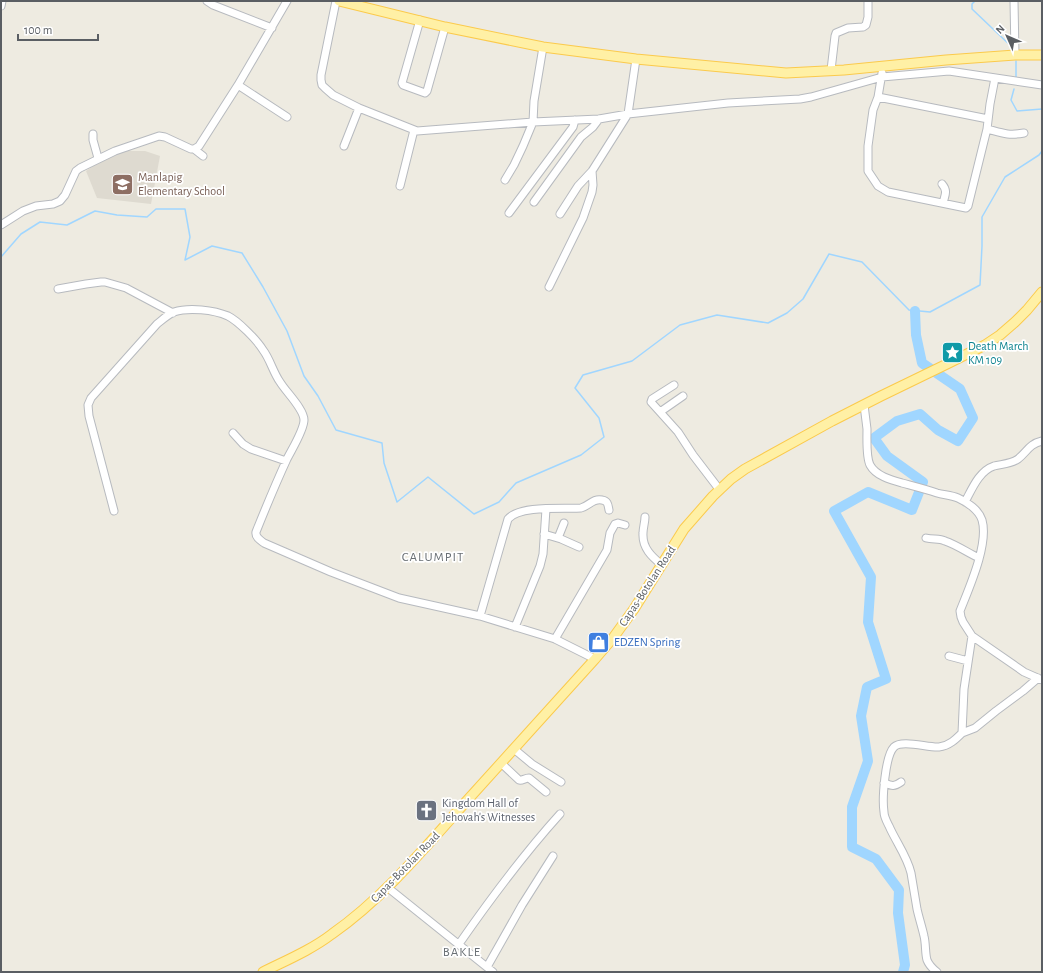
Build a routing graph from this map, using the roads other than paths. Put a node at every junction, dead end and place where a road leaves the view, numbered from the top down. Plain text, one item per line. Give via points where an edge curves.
1 (2, 1) edge
2 (207, 1) edge
3 (287, 1) edge
4 (336, 1) edge
5 (339, 1) edge
6 (868, 1) edge
7 (1014, 1) edge
8 (348, 2) edge
9 (1, 6) edge
10 (420, 20) junction
11 (445, 27) junction
12 (272, 28) junction
13 (543, 47) junction
14 (1016, 55) junction
15 (1042, 55) edge
16 (636, 59) junction
17 (946, 60) junction
18 (882, 66) junction
19 (831, 70) junction
20 (945, 72) junction
21 (882, 77) junction
22 (994, 78) junction
23 (238, 85) junction
24 (1042, 85) edge
25 (878, 97) junction
26 (360, 108) junction
27 (628, 114) junction
28 (287, 117) dead end
29 (599, 119) junction
30 (988, 119) junction
31 (575, 120) junction
32 (533, 122) junction
33 (987, 129) junction
34 (414, 130) junction
35 (1024, 133) dead end
36 (93, 134) dead end
37 (344, 146) dead end
38 (194, 149) junction
39 (203, 156) dead end
40 (98, 158) junction
41 (592, 171) junction
42 (505, 180) dead end
43 (942, 184) dead end
44 (400, 186) dead end
45 (534, 202) dead end
46 (942, 203) junction
47 (509, 213) dead end
48 (560, 214) dead end
49 (1, 224) edge
50 (549, 287) dead end
51 (58, 289) dead end
52 (1042, 292) edge
53 (174, 313) junction
54 (674, 385) dead end
55 (683, 396) dead end
56 (864, 405) junction
57 (660, 412) junction
58 (233, 433) dead end
59 (1042, 441) edge
60 (286, 462) junction
61 (719, 490) junction
62 (965, 502) junction
63 (546, 509) junction
64 (609, 510) dead end
65 (114, 511) dead end
66 (646, 517) dead end
67 (564, 523) dead end
68 (625, 525) dead end
69 (544, 534) junction
70 (558, 538) junction
71 (926, 538) dead end
72 (580, 546) dead end
73 (979, 558) junction
74 (662, 565) junction
75 (480, 616) junction
76 (515, 627) junction
77 (972, 636) junction
78 (555, 638) junction
79 (949, 656) dead end
80 (595, 659) junction
81 (968, 661) junction
82 (1040, 679) edge
83 (962, 733) junction
84 (514, 749) junction
85 (501, 763) junction
86 (561, 782) dead end
87 (901, 782) dead end
88 (884, 783) junction
89 (546, 792) dead end
90 (560, 814) dead end
91 (553, 856) dead end
92 (387, 887) junction
93 (459, 944) junction
94 (490, 970) edge
95 (263, 972) edge
96 (937, 972) edge

1 - 9 street
2 - 12 street
3 - 12 street
4 - 26 street via 321,80 324,88 333,95
5 - 8 main road
6 - 19 street via 866,25 836,33
7 - 14 street
8 - 10 main road
10 - 11 main road
10 - 11 street via 402,83 425,93
11 - 13 main road
12 - 23 street
13 - 16 main road
13 - 32 street
14 - 15 main road
14 - 17 main road
16 - 19 main road via 786,73
16 - 27 street
17 - 18 main road
17 - 20 street
18 - 19 main road
18 - 21 street
20 - 21 street
20 - 22 street
21 - 25 street
21 - 27 street via 800,99 728,103
22 - 24 street
22 - 30 street
23 - 28 street
23 - 38 street via 200,144
25 - 30 street
25 - 46 street via 873,110 868,146 868,171 878,186 888,192
26 - 34 street
26 - 37 street
27 - 29 street
27 - 41 street
29 - 31 street
29 - 45 street via 581,137
30 - 33 street
31 - 32 street
31 - 47 street via 573,127
32 - 34 street
32 - 42 street
33 - 35 street via 1007,135
33 - 46 street via 968,206 966,208
34 - 44 street
36 - 40 street
38 - 39 street
38 - 40 street via 159,136
40 - 49 street via 76,171 65,195 58,202 23,211
41 - 48 street via 578,186
41 - 50 street via 594,184 583,218
43 - 46 street via 946,188
51 - 53 street via 105,282 126,288
52 - 56 main road, Capas-Botolan Road via 1000,335
53 - 60 street via 196,309 227,316 264,350 279,382 303,413 303,426
53 - 65 street via 157,324 91,398 88,405 88,416
54 - 57 street via 651,400
55 - 57 street
56 - 61 main road, Capas-Botolan Road via 745,469
56 - 62 street via 868,455 870,464 878,474 956,497
57 - 61 street via 678,432
58 - 60 street via 251,450
59 - 62 street via 1032,445 1016,460 987,470 979,477
60 - 75 street via 256,532 257,537 264,543 399,598
61 - 74 main road, Capas-Botolan Road via 684,529
62 - 73 street via 974,508 982,520
63 - 64 street via 581,508 598,499 608,503
63 - 69 street
63 - 75 street via 524,510 508,519
66 - 74 street via 643,540 650,556
67 - 70 street
68 - 78 street via 618,522 615,524 607,550
69 - 70 street
69 - 76 street via 540,566
70 - 72 street
71 - 73 street via 944,540
73 - 77 street via 960,611 963,622
74 - 80 main road, Capas-Botolan Road via 634,610
75 - 76 street
76 - 78 street
77 - 81 street
77 - 82 street via 1024,672
78 - 80 street
79 - 81 street
80 - 84 main road, Capas-Botolan Road
81 - 83 street
82 - 83 street via 975,728
83 - 88 street via 954,741 939,747 903,743 896,745 888,760
84 - 85 main road, Capas-Botolan Road
84 - 86 street
85 - 89 street via 519,780 529,778
85 - 92 main road, Capas-Botolan Road
87 - 88 street via 895,786
88 - 96 street via 884,812 894,839 909,866 925,938 927,960
90 - 93 street via 526,852
91 - 94 street via 522,905
92 - 93 street
92 - 95 main road, Capas-Botolan Road via 332,935
93 - 94 street

